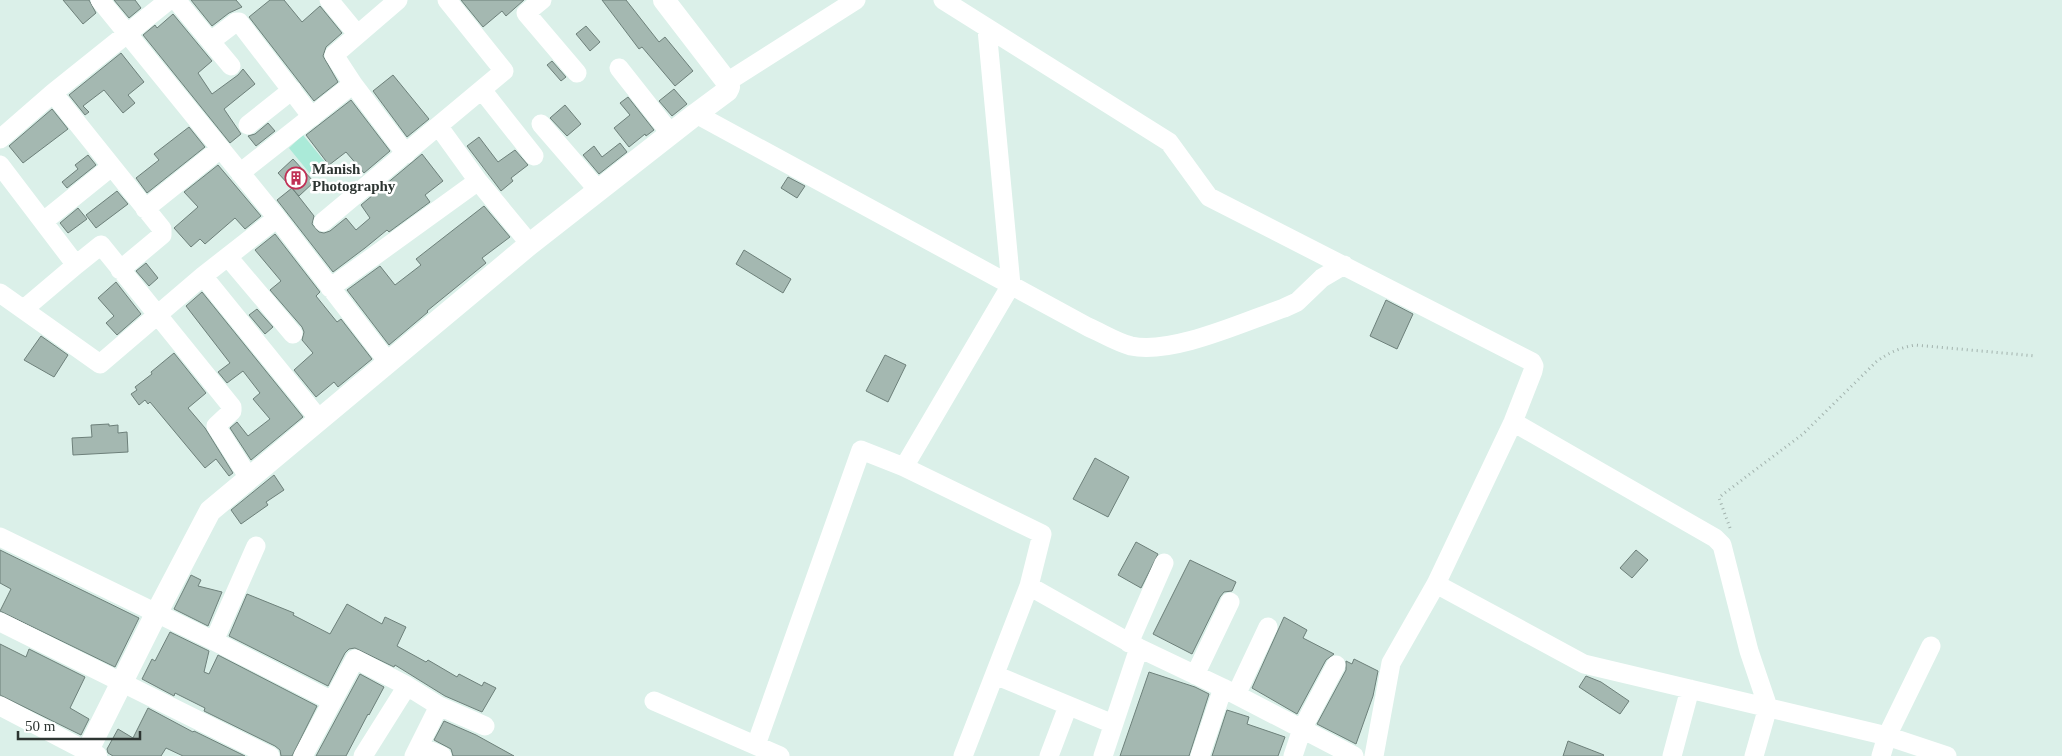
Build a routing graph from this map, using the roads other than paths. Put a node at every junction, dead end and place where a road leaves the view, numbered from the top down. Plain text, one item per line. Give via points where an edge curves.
1 (100, 0) edge
2 (169, 0) edge
3 (176, 0) edge
4 (329, 0) edge
5 (398, 0) edge
6 (446, 0) edge
7 (542, 0) edge
8 (664, 0) edge
9 (856, 0) edge
10 (943, 0) edge
11 (988, 29) junction
12 (128, 34) junction
13 (357, 34) junction
14 (211, 42) junction
15 (231, 66) dead end
16 (619, 68) dead end
17 (577, 73) dead end
18 (726, 82) junction
19 (353, 84) junction
20 (292, 90) junction
21 (482, 90) junction
22 (53, 93) junction
23 (696, 114) junction
24 (312, 117) junction
25 (542, 124) dead end
26 (248, 125) dead end
27 (439, 127) junction
28 (671, 134) junction
29 (0, 139) edge
30 (220, 149) junction
31 (406, 154) junction
32 (534, 156) dead end
33 (0, 166) edge
34 (111, 167) junction
35 (240, 173) junction
36 (478, 181) junction
37 (598, 190) junction
38 (145, 209) junction
39 (277, 218) junction
40 (44, 221) junction
41 (323, 222) dead end
42 (530, 244) junction
43 (228, 257) junction
44 (76, 265) junction
45 (1344, 265) junction
46 (120, 270) junction
47 (203, 276) junction
48 (1011, 285) junction
49 (330, 288) junction
50 (0, 293) edge
51 (24, 309) junction
52 (159, 315) junction
53 (292, 334) dead end
54 (388, 362) junction
55 (319, 420) junction
56 (1513, 422) junction
57 (904, 467) junction
58 (249, 478) junction
59 (0, 537) edge
60 (256, 546) dead end
61 (1164, 562) dead end
62 (1436, 584) junction
63 (1029, 586) junction
64 (1230, 602) dead end
65 (156, 614) junction
66 (0, 622) edge
67 (1268, 628) dead end
68 (214, 641) junction
69 (1134, 646) junction
70 (1931, 646) dead end
71 (1336, 665) dead end
72 (994, 675) junction
73 (1195, 675) junction
74 (123, 682) junction
75 (407, 686) junction
76 (1690, 689) junction
77 (1230, 691) junction
78 (332, 701) junction
79 (654, 701) dead end
80 (0, 706) edge
81 (439, 706) junction
82 (1068, 706) junction
83 (1768, 707) junction
84 (1113, 724) junction
85 (485, 726) dead end
86 (1302, 729) junction
87 (1887, 736) junction
88 (756, 745) junction
89 (417, 751) edge
90 (92, 754) edge
91 (270, 756) edge
92 (303, 756) edge
93 (363, 756) edge
94 (442, 756) edge
95 (780, 756) edge
96 (963, 756) edge
97 (1049, 756) edge
98 (1103, 756) edge
99 (1200, 756) edge
100 (1292, 756) edge
101 (1354, 756) edge
102 (1374, 756) edge
103 (1672, 756) edge
104 (1754, 756) edge
105 (1882, 756) edge
106 (1947, 756) edge

1 - 12 street
2 - 12 street
3 - 14 street
4 - 13 street
5 - 13 street
6 - 21 street via 504,71
7 - 17 street via 526,12
8 - 18 street
9 - 18 street
10 - 11 street
11 - 45 street via 1169,142 1209,196
11 - 48 street
12 - 22 street
12 - 30 street
13 - 19 street via 334,55
14 - 15 street
14 - 20 street via 239,22
16 - 28 street
18 - 23 street via 727,91
19 - 24 street
19 - 31 street
20 - 24 street
20 - 26 street
21 - 27 street
21 - 32 street
22 - 29 street
22 - 34 street
23 - 28 street
23 - 48 street
24 - 35 street
25 - 37 street
27 - 31 street
27 - 36 street
28 - 37 street
30 - 35 street
30 - 38 street
31 - 41 street
33 - 40 street
34 - 38 street
34 - 40 street
35 - 39 street
36 - 42 street
36 - 49 street
37 - 42 street
38 - 46 street via 162,229 162,235
39 - 43 street
39 - 49 street
40 - 44 street
42 - 54 street
43 - 47 street
43 - 53 street
44 - 46 street via 101,245
44 - 51 street
45 - 48 street via 1322,278 1307,295 1290,305 1176,345 1157,348 1131,346 1096,331
45 - 56 street via 1532,362 1533,371
46 - 52 street
47 - 52 street
47 - 55 street
48 - 57 street
49 - 54 street
50 - 51 street
51 - 52 street via 100,364
52 - 58 street via 232,407 232,411 216,426
54 - 55 street
55 - 58 street
56 - 62 street
56 - 83 street via 1722,545 1749,651
57 - 63 street via 1042,534
57 - 88 street via 861,450
58 - 65 street via 210,511
59 - 65 street
60 - 68 street
61 - 69 street
62 - 76 street via 1584,664
62 - 102 street via 1391,663
63 - 69 street
63 - 72 street
64 - 73 street
65 - 68 street
65 - 74 street
66 - 74 street
67 - 77 street
68 - 78 street
69 - 73 street
69 - 84 street
70 - 87 street
71 - 86 street
72 - 82 street
72 - 96 street
73 - 77 street
74 - 90 street
74 - 91 street
75 - 78 street via 355,659
75 - 81 street
75 - 93 street
76 - 83 street
76 - 103 street
77 - 86 street
77 - 99 street
78 - 92 street
79 - 88 street
80 - 90 street
81 - 85 street
81 - 89 street
82 - 84 street
82 - 97 street
83 - 87 street
83 - 104 street
84 - 98 street
86 - 100 street
86 - 101 street
87 - 105 street
87 - 106 street
88 - 95 street
89 - 94 street

